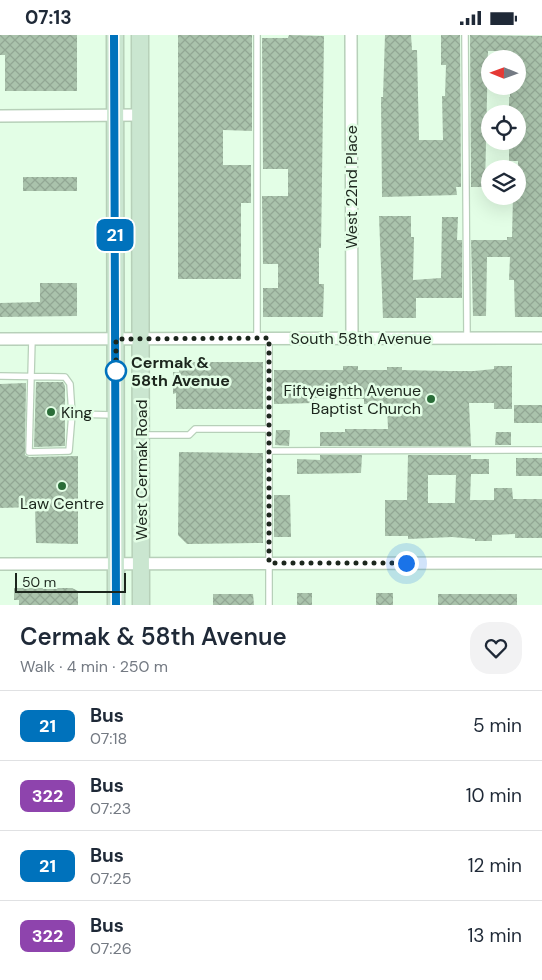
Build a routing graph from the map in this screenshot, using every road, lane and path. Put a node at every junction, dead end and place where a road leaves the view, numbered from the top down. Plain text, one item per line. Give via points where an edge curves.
1 (114, 35) edge
2 (140, 35) edge
3 (257, 35) edge
4 (351, 35) edge
5 (465, 35) edge
6 (115, 115) junction
7 (140, 115) junction
8 (0, 116) edge
9 (263, 338) junction
10 (352, 338) junction
11 (467, 338) junction
12 (542, 338) edge
13 (0, 339) edge
14 (32, 339) junction
15 (116, 339) junction
16 (142, 339) junction
17 (0, 376) edge
18 (32, 377) junction
19 (72, 414) junction
20 (116, 415) junction
21 (269, 429) junction
22 (141, 435) junction
23 (542, 450) edge
24 (269, 451) junction
25 (269, 563) junction
26 (542, 563) edge
27 (0, 564) edge
28 (116, 564) junction
29 (141, 564) junction
30 (116, 605) edge
31 (141, 605) edge
32 (269, 605) edge

1 - 6 main road, West Cermak Road
2 - 7 main road, West Cermak Road
3 - 9 lane
4 - 10 street, West 22nd Place
5 - 11 lane
6 - 7 street
6 - 8 street
6 - 15 main road, West Cermak Road
7 - 16 main road, West Cermak Road
9 - 10 street, South 58th Avenue
9 - 16 street, South 58th Avenue
9 - 21 lane
10 - 11 street, South 58th Avenue
11 - 12 street, South 58th Avenue
13 - 14 street, South 58th Avenue
14 - 15 street, South 58th Avenue
14 - 18 lane
15 - 16 street, South 58th Avenue
15 - 20 main road, West Cermak Road
16 - 22 main road, West Cermak Road
17 - 18 lane
18 - 19 lane via 65,377 70,384
18 - 19 lane via 29,453 69,451
19 - 20 lane
20 - 28 main road, West Cermak Road
21 - 22 lane via 194,429 189,435
21 - 24 lane
22 - 29 main road, West Cermak Road
23 - 24 lane
24 - 25 lane
25 - 26 street
25 - 29 street
25 - 32 lane
27 - 28 street
28 - 29 street
28 - 30 main road, West Cermak Road
29 - 31 main road, West Cermak Road

